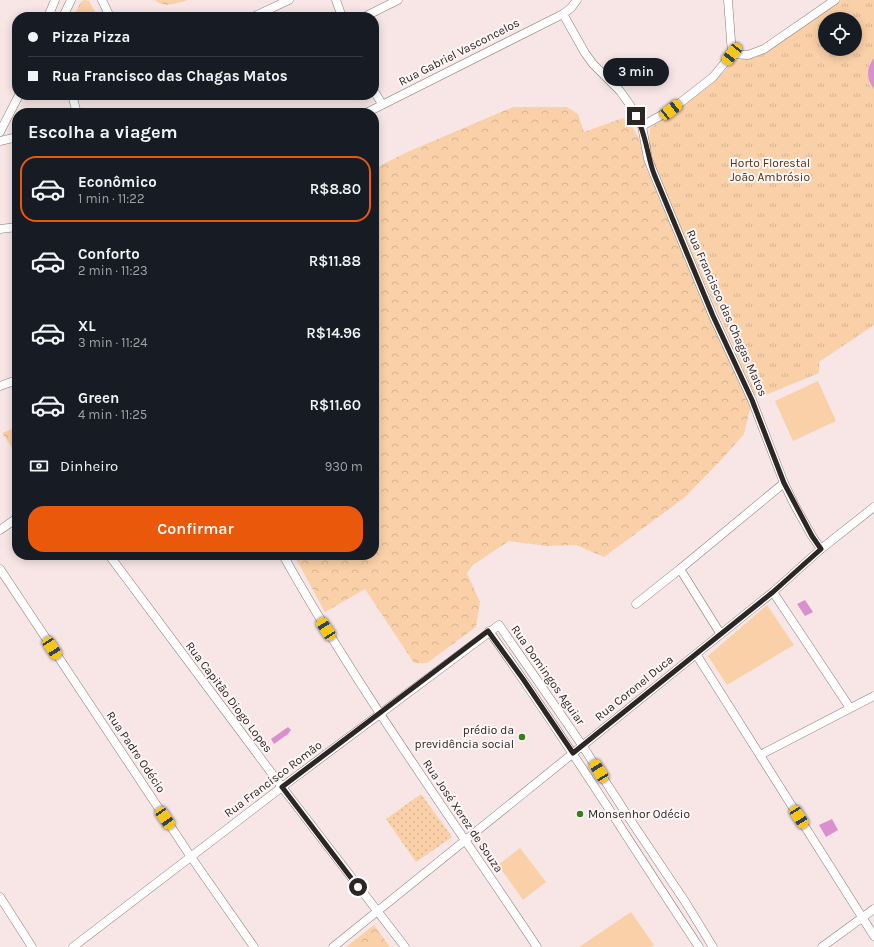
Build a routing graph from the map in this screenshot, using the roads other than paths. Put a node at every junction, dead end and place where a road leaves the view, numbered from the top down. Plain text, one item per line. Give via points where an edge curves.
1 (55, 0) edge
2 (71, 0) edge
3 (102, 0) edge
4 (289, 0) edge
5 (336, 0) edge
6 (398, 0) edge
7 (577, 0) edge
8 (728, 0) edge
9 (835, 0) edge
10 (50, 12) edge
11 (65, 12) edge
12 (108, 12) edge
13 (264, 12) edge
14 (340, 12) edge
15 (374, 12) edge
16 (563, 14) junction
17 (732, 54) junction
18 (379, 99) edge
19 (382, 104) junction
20 (375, 108) edge
21 (12, 109) edge
22 (642, 126) junction
23 (0, 132) edge
24 (12, 138) edge
25 (0, 141) edge
26 (12, 228) edge
27 (0, 229) edge
28 (12, 382) edge
29 (0, 386) edge
30 (784, 483) junction
31 (874, 507) edge
32 (12, 522) edge
33 (0, 530) edge
34 (821, 549) junction
35 (113, 560) edge
36 (286, 560) edge
37 (0, 569) edge
38 (680, 569) junction
39 (773, 592) junction
40 (636, 604) dead end
41 (488, 631) junction
42 (720, 633) junction
43 (696, 654) junction
44 (533, 672) junction
45 (523, 679) junction
46 (873, 698) edge
47 (850, 708) junction
48 (379, 713) junction
49 (582, 745) junction
50 (573, 753) junction
51 (760, 755) junction
52 (282, 787) junction
53 (627, 815) junction
54 (617, 823) junction
55 (465, 839) junction
56 (191, 858) junction
57 (660, 866) junction
58 (650, 873) junction
59 (0, 897) edge
60 (874, 909) edge
61 (377, 912) junction
62 (862, 917) junction
63 (874, 936) edge
64 (32, 947) edge
65 (73, 947) edge
66 (254, 947) edge
67 (333, 947) edge
68 (404, 947) edge
69 (537, 947) edge
70 (699, 947) edge
71 (713, 947) edge
72 (822, 947) edge

1 - 10 street
2 - 11 street
3 - 12 street
4 - 13 street
5 - 14 street
6 - 15 street
7 - 16 street, Rua Gabriel Vasconcelos
8 - 17 street
9 - 17 street via 764,49 748,55
16 - 19 street, Rua Gabriel Vasconcelos
16 - 22 street, Rua Francisco das Chagas Matos via 589,58 620,91
17 - 22 street via 713,77 671,110
18 - 19 street
19 - 20 street, Rua Gabriel Vasconcelos
21 - 23 street
22 - 30 street, Rua Francisco das Chagas Matos via 648,160 713,316 752,400
24 - 25 street
26 - 27 street
28 - 29 street
30 - 34 street, Rua Francisco das Chagas Matos
30 - 38 street
31 - 34 street, Rua Coronel Duca
32 - 33 street
34 - 39 street, Rua Coronel Duca
35 - 52 street, Rua Capitão Diogo Lopes
36 - 48 street, Rua José Xerez de Souza via 312,607
37 - 56 street, Rua Padre Odécio
38 - 40 street
38 - 42 street
39 - 42 street, Rua Coronel Duca
39 - 47 street
41 - 44 street, Rua Domingos Aguiar via 499,624
41 - 45 street, Rua Domingos Aguiar
41 - 48 street, Rua Francisco Romão
42 - 43 street, Rua Coronel Duca
43 - 49 street, Rua Coronel Duca
43 - 51 street
44 - 45 street
44 - 49 street, Rua Domingos Aguiar
45 - 50 street, Rua Domingos Aguiar
46 - 47 street
47 - 51 street
48 - 52 street, Rua Francisco Romão
48 - 55 street, Rua José Xerez de Souza
49 - 50 street, Rua Coronel Duca
49 - 53 street, Rua Domingos Aguiar
50 - 54 street, Rua Domingos Aguiar
50 - 55 street, Rua Coronel Duca
51 - 62 street
52 - 56 street, Rua Francisco Romão
52 - 61 street, Rua Capitão Diogo Lopes
53 - 54 street
53 - 57 street, Rua Domingos Aguiar
54 - 58 street, Rua Domingos Aguiar
55 - 61 street, Rua Coronel Duca
55 - 69 street, Rua José Xerez de Souza
56 - 65 street, Rua Francisco Romão
56 - 66 street, Rua Padre Odécio
57 - 58 street
57 - 71 street, Rua Domingos Aguiar
58 - 70 street, Rua Domingos Aguiar
59 - 64 street
60 - 62 street
61 - 67 street, Rua Coronel Duca
61 - 68 street, Rua Capitão Diogo Lopes
62 - 63 street
62 - 72 street

